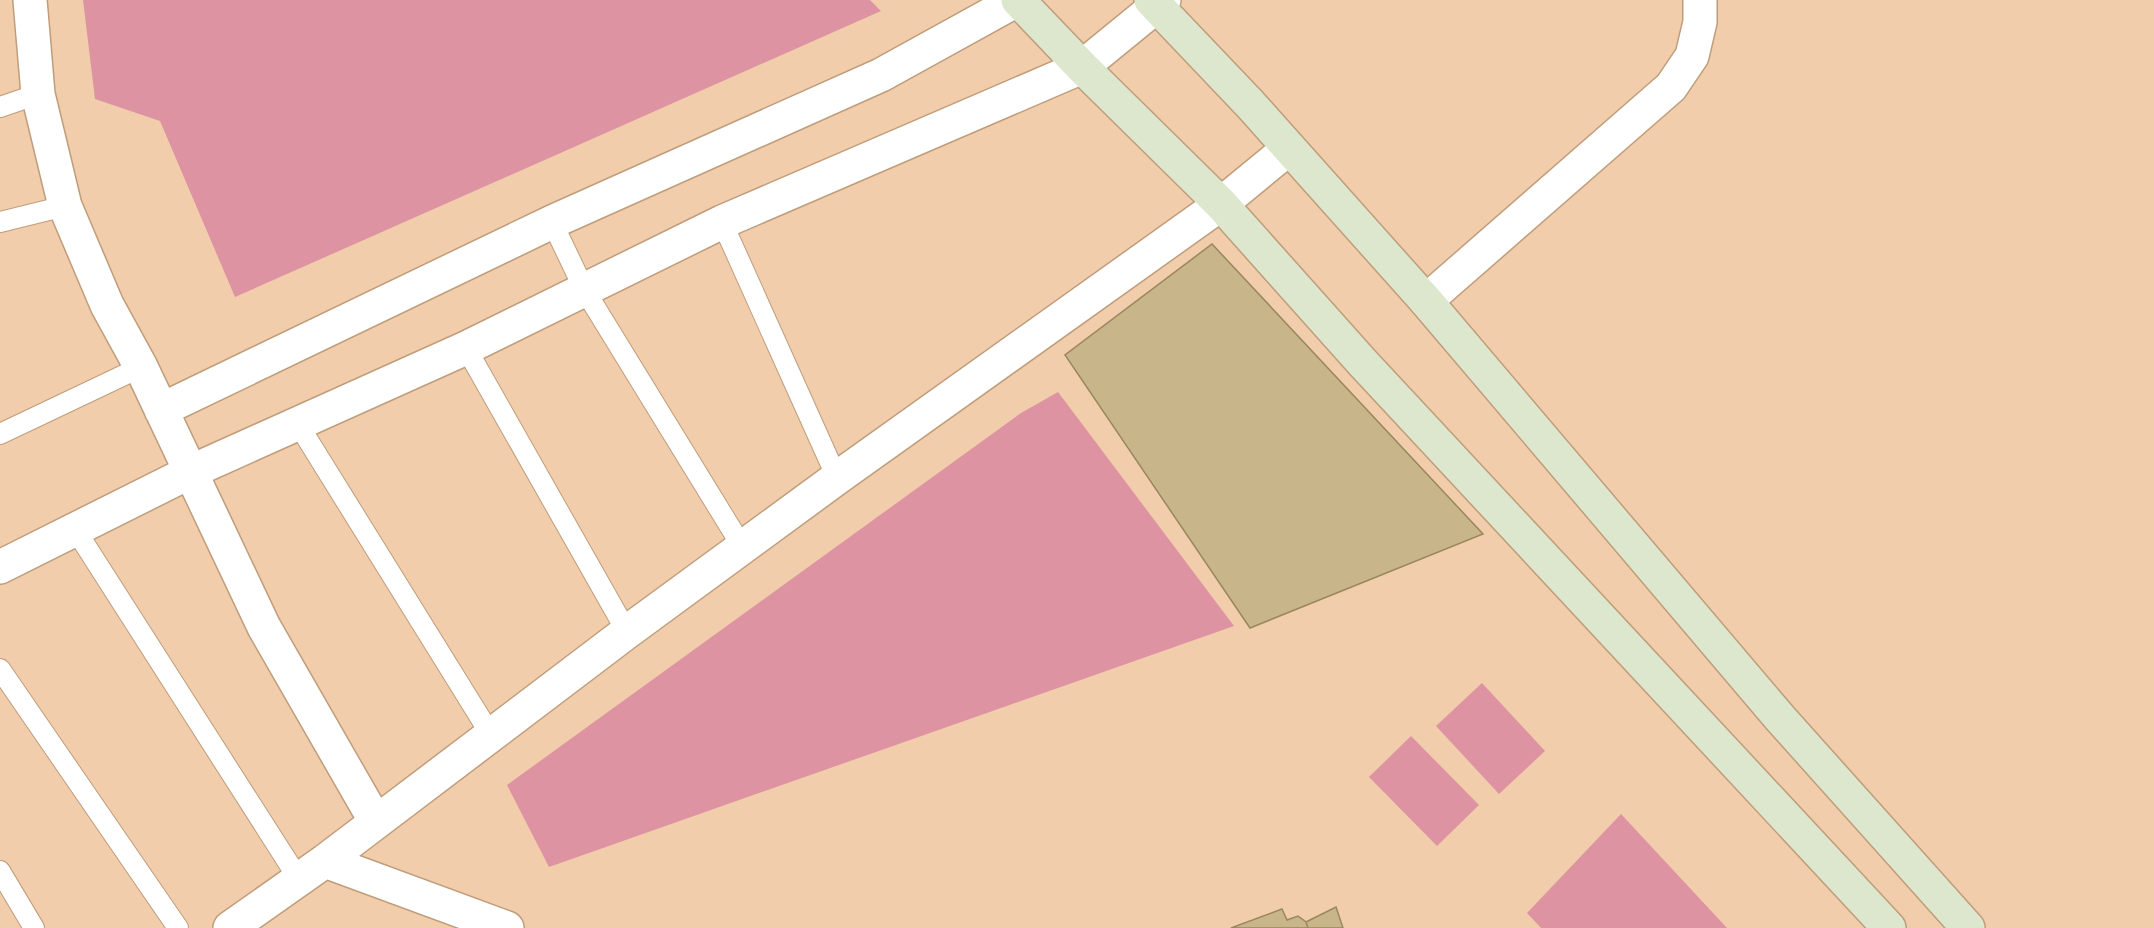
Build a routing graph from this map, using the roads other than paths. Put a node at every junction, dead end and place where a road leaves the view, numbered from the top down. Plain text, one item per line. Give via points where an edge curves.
1 (30, 0) edge
2 (1018, 0) edge
3 (1700, 0) edge
4 (1158, 2) edge
5 (1082, 67) junction
6 (38, 94) junction
7 (0, 107) edge
8 (1288, 149) junction
9 (1221, 204) junction
10 (65, 206) junction
11 (0, 222) edge
12 (552, 222) junction
13 (722, 222) junction
14 (584, 289) junction
15 (1426, 301) junction
16 (466, 348) junction
17 (141, 367) junction
18 (161, 410) junction
19 (298, 424) junction
20 (0, 434) edge
21 (190, 472) junction
22 (837, 478) junction
23 (75, 529) junction
24 (743, 548) junction
25 (2, 560) edge
26 (627, 632) junction
27 (0, 669) edge
28 (491, 735) junction
29 (376, 822) junction
30 (325, 861) junction
31 (0, 871) edge
32 (298, 878) junction
33 (34, 928) edge
34 (178, 928) edge
35 (230, 928) edge
36 (507, 928) edge
37 (1889, 928) edge
38 (1968, 928) edge

1 - 6 street
2 - 5 street
2 - 12 street via 881,75
3 - 15 street via 1700,22 1692,56 1671,87
4 - 5 street
4 - 8 street
5 - 9 street
5 - 13 street
6 - 7 lane
6 - 10 street
8 - 9 street
8 - 15 street
9 - 22 street
9 - 37 street via 1370,370
10 - 11 lane
10 - 17 street via 106,305
12 - 14 lane
12 - 18 street
13 - 14 street
13 - 22 lane
14 - 16 street
14 - 24 lane
15 - 38 street via 1780,718
16 - 19 street
16 - 26 lane
17 - 18 street
17 - 20 lane
18 - 21 street
19 - 21 street
19 - 28 lane
21 - 23 street
21 - 29 street via 264,627
22 - 24 street
23 - 25 street
23 - 32 lane
24 - 26 street
26 - 28 street
27 - 34 lane
28 - 29 street
29 - 30 street
30 - 32 street
30 - 36 street
31 - 33 lane
32 - 35 street

